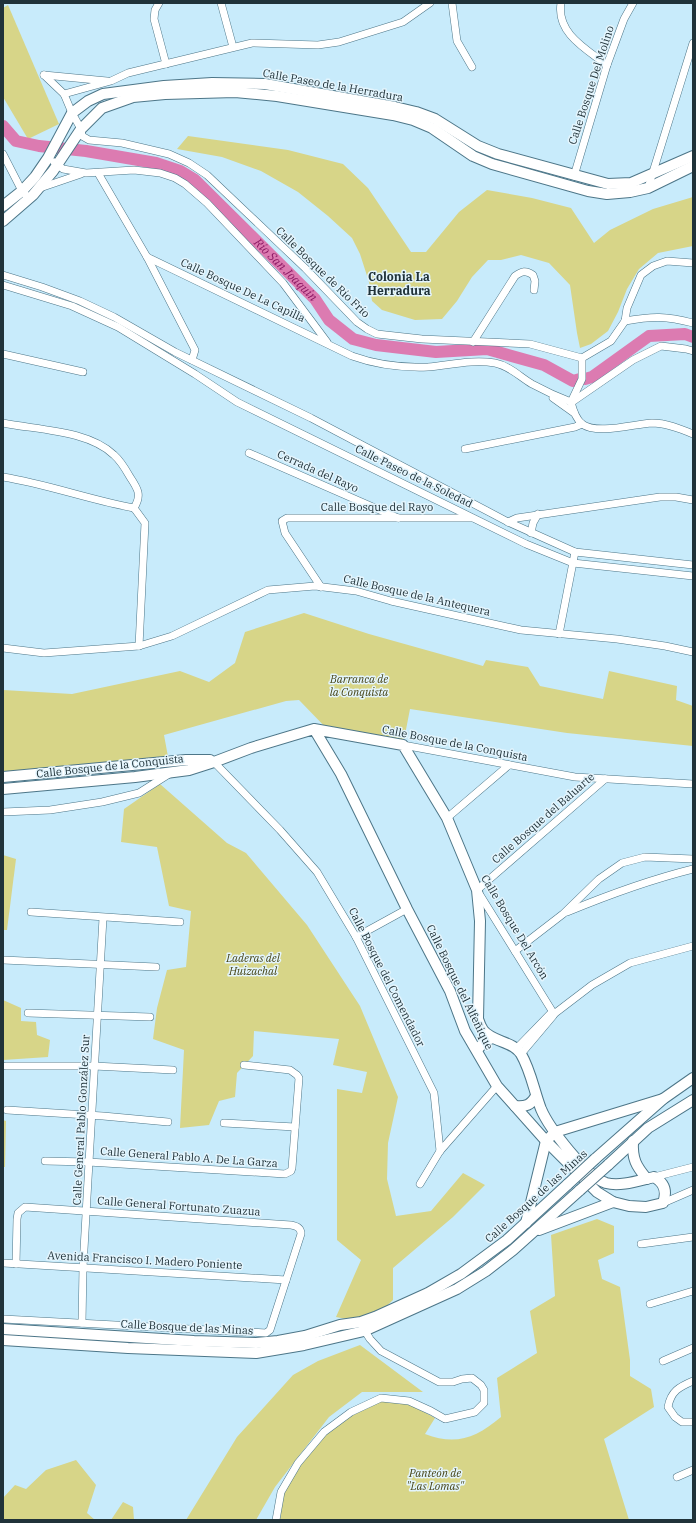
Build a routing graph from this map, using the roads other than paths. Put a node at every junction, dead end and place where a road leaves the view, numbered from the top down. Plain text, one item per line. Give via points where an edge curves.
1 (159, 3) edge
2 (221, 3) edge
3 (430, 3) edge
4 (452, 3) edge
5 (561, 3) edge
6 (632, 3) edge
7 (693, 43) edge
8 (233, 47) junction
9 (166, 64) junction
10 (607, 65) junction
11 (472, 67) dead end
12 (111, 81) junction
13 (64, 94) junction
14 (103, 94) junction
15 (108, 105) junction
16 (72, 113) junction
17 (81, 129) junction
18 (3, 154) edge
19 (693, 156) edge
20 (48, 158) junction
21 (57, 165) junction
22 (693, 166) edge
23 (86, 173) junction
24 (98, 173) junction
25 (652, 175) junction
26 (574, 176) junction
27 (648, 188) junction
28 (38, 189) junction
29 (22, 191) junction
30 (29, 199) junction
31 (3, 206) edge
32 (3, 221) edge
33 (147, 257) junction
34 (693, 263) edge
35 (3, 275) edge
36 (3, 285) edge
37 (534, 290) dead end
38 (312, 320) junction
39 (625, 321) junction
40 (693, 323) edge
41 (299, 329) junction
42 (147, 336) junction
43 (474, 342) junction
44 (143, 343) junction
45 (328, 344) junction
46 (693, 351) edge
47 (3, 354) edge
48 (582, 358) junction
49 (192, 360) junction
50 (83, 372) dead end
51 (550, 396) dead end
52 (571, 402) junction
53 (574, 413) junction
54 (3, 423) edge
55 (582, 424) junction
56 (693, 434) edge
57 (465, 448) dead end
58 (249, 453) dead end
59 (3, 477) edge
60 (693, 500) edge
61 (134, 508) junction
62 (538, 514) junction
63 (474, 518) junction
64 (400, 519) junction
65 (508, 522) junction
66 (531, 533) junction
67 (575, 552) junction
68 (573, 563) junction
69 (693, 565) edge
70 (693, 576) edge
71 (321, 587) junction
72 (559, 634) junction
73 (139, 646) junction
74 (3, 648) edge
75 (693, 652) edge
76 (314, 729) junction
77 (403, 745) junction
78 (215, 761) junction
79 (169, 762) junction
80 (509, 765) junction
81 (99, 768) junction
82 (171, 773) junction
83 (3, 777) edge
84 (605, 779) junction
85 (100, 780) junction
86 (693, 784) edge
87 (3, 789) edge
88 (3, 812) edge
89 (447, 818) junction
90 (693, 859) edge
91 (693, 869) edge
92 (477, 890) junction
93 (407, 909) junction
94 (31, 912) dead end
95 (563, 914) junction
96 (103, 918) junction
97 (180, 922) dead end
98 (356, 937) junction
99 (693, 946) edge
100 (515, 951) junction
101 (3, 960) edge
102 (101, 965) junction
103 (156, 967) dead end
104 (28, 1013) dead end
105 (554, 1014) junction
106 (97, 1015) junction
107 (150, 1017) dead end
108 (492, 1038) junction
109 (477, 1050) junction
110 (518, 1051) junction
111 (244, 1065) dead end
112 (6, 1066) dead end
113 (94, 1066) junction
114 (173, 1070) dead end
115 (693, 1078) edge
116 (497, 1086) junction
117 (536, 1096) junction
118 (663, 1099) junction
119 (693, 1100) edge
120 (515, 1106) junction
121 (7, 1110) dead end
122 (91, 1115) junction
123 (168, 1122) dead end
124 (224, 1123) dead end
125 (295, 1127) junction
126 (555, 1132) junction
127 (546, 1141) junction
128 (633, 1141) junction
129 (440, 1151) junction
130 (45, 1161) dead end
131 (88, 1162) junction
132 (693, 1168) edge
133 (650, 1178) junction
134 (420, 1184) dead end
135 (693, 1190) edge
136 (613, 1202) junction
137 (663, 1203) junction
138 (87, 1211) junction
139 (526, 1223) junction
140 (532, 1233) junction
141 (693, 1237) edge
142 (641, 1244) dead end
143 (3, 1263) edge
144 (16, 1264) junction
145 (83, 1267) junction
146 (286, 1280) junction
147 (693, 1291) edge
148 (650, 1304) dead end
149 (3, 1319) edge
150 (82, 1323) junction
151 (363, 1327) junction
152 (3, 1329) edge
153 (3, 1340) edge
154 (693, 1348) edge
155 (663, 1361) dead end
156 (693, 1381) edge
157 (693, 1422) edge
158 (693, 1470) edge
159 (677, 1477) dead end
160 (276, 1520) edge

1 - 9 street via 154,10 154,19
2 - 8 street
3 - 8 street via 402,22 339,42 318,45 252,43
4 - 11 street via 458,41
5 - 10 street via 560,12 566,31
6 - 10 street, Calle Bosque Del Molino
7 - 25 street
8 - 9 street
9 - 12 street via 128,73
10 - 26 street, Calle Bosque Del Molino
12 - 13 street
12 - 13 street via 44,74
12 - 14 street
13 - 16 street
14 - 15 street
14 - 16 main road, Calle Paseo de la Herradura
14 - 26 main road, Calle Paseo de la Herradura via 212,83 265,84 395,106 435,119 478,146 498,154
15 - 17 main road, Calle Paseo de la Herradura
15 - 27 main road, Calle Paseo de la Herradura via 133,97 165,94 235,92 277,96 413,120 432,128 473,156 492,164 588,191 607,194
16 - 17 street
16 - 20 main road, Calle Paseo de la Herradura
17 - 21 main road, Calle Paseo de la Herradura
17 - 43 street, Calle Bosque de Río Frío via 82,136 89,140 122,143 168,154 189,163 207,175 367,329 377,334
18 - 29 street
19 - 25 main road, Calle Paseo de la Herradura
20 - 21 street
20 - 29 main road, Calle Paseo de la Herradura
21 - 23 street via 66,170
21 - 28 main road, Calle Paseo de la Herradura
22 - 27 main road, Calle Paseo de la Herradura
23 - 24 street
23 - 28 street, Calle Paseo de la Herradura
24 - 33 street
24 - 38 street via 134,170 154,172 185,184 207,203 283,283
25 - 26 main road, Calle Paseo de la Herradura via 631,183 608,184
25 - 27 street
28 - 30 main road, Calle Paseo de la Herradura
29 - 30 street
29 - 31 main road, Calle Paseo de la Herradura
30 - 32 main road, Calle Paseo de la Herradura
33 - 41 street, Calle Bosque De La Capilla
33 - 49 street via 195,350
34 - 39 street via 667,261 653,266 641,276 627,308
35 - 42 street, Calle Paseo de la Soledad via 80,301
36 - 44 street, Calle Paseo de la Soledad via 72,306 118,327
37 - 43 street via 533,275 527,271 515,276
38 - 41 street via 305,329
38 - 45 street
39 - 40 street via 651,317 675,318
39 - 48 street via 611,341
41 - 45 street, Calle Bosque De La Capilla
42 - 44 street
42 - 49 street, Calle Paseo de la Soledad
43 - 48 street, Calle Bosque de Río Frío via 530,344
44 - 63 street, Calle Paseo de la Soledad via 237,402
45 - 52 street via 369,362 397,367 482,362 497,364
46 - 52 street via 661,346 632,360
47 - 50 street
48 - 52 street via 582,379
49 - 65 street, Calle Paseo de la Soledad via 311,418
51 - 53 street
52 - 53 street
53 - 55 street
54 - 61 street via 73,435 95,442 114,455 134,484 139,493 139,500
55 - 56 street via 590,428 664,424
55 - 57 street
58 - 64 street, Cerrada del Rayo
59 - 61 street
60 - 62 street via 660,497
61 - 73 street via 145,523
62 - 65 street
62 - 66 street
63 - 64 street, Calle Bosque del Rayo
63 - 68 street, Calle Paseo de la Soledad via 526,544
64 - 71 street, Calle Bosque del Rayo via 287,518 282,521 285,533
65 - 66 street, Calle Paseo de la Soledad
66 - 67 street, Calle Paseo de la Soledad
67 - 68 street
67 - 69 street, Calle Paseo de la Soledad
68 - 70 street, Calle Paseo de la Soledad
68 - 72 street
71 - 72 street, Calle Bosque de la Antequera via 356,591 521,630
71 - 73 street, Calle Bosque de la Antequera via 268,590 172,636
72 - 75 street, Calle Bosque de la Antequera via 617,639
73 - 74 street, Calle Bosque de la Antequera via 44,653
76 - 77 main road, Calle Bosque de la Conquista
76 - 78 main road, Calle Bosque de la Conquista
76 - 93 main road, Calle Bosque del Alfeñique via 341,774
77 - 80 street, Calle Bosque de la Conquista
77 - 89 main road, Calle Bosque Del Arcón
78 - 79 main road, Calle Bosque de la Conquista
78 - 82 main road, Calle Bosque de la Conquista
78 - 98 street, Calle Bosque del Comendador via 317,872
79 - 81 main road, Calle Bosque de la Conquista
79 - 82 street
80 - 84 street, Calle Bosque de la Conquista
80 - 89 street
81 - 83 main road, Calle Bosque de la Conquista
81 - 85 main road
82 - 85 main road, Calle Bosque de la Conquista
82 - 88 street via 138,794 50,810
84 - 86 street, Calle Bosque de la Conquista
84 - 92 street, Calle Bosque del Baluarte
85 - 87 main road, Calle Bosque de la Conquista
89 - 92 main road, Calle Bosque Del Arcón
90 - 95 street via 645,857 622,864 599,879
91 - 95 street via 660,877
92 - 100 street, Calle Bosque Del Arcón
92 - 108 main road via 480,921 478,1019 483,1030
93 - 98 street
93 - 109 main road, Calle Bosque del Alfeñique via 450,991 466,1031
94 - 96 street
95 - 100 street
96 - 97 street
96 - 102 street, Calle General Pablo González Sur
98 - 129 street, Calle Bosque del Comendador via 434,1093
99 - 105 street via 630,963 592,985
100 - 105 street, Calle Bosque Del Arcón
101 - 102 street
102 - 103 street
102 - 106 street, Calle General Pablo González Sur
104 - 106 street
105 - 110 street
106 - 107 street
106 - 113 street, Calle General Pablo González Sur
108 - 109 main road
108 - 110 main road, Calle Bosque del Alfeñique
109 - 116 main road, Calle Bosque del Alfeñique
110 - 117 main road via 531,1077
111 - 125 street via 290,1070 297,1074 299,1078
112 - 113 street
113 - 114 street
113 - 122 street, Calle General Pablo González Sur
115 - 118 main road, Calle Bosque de las Minas
116 - 120 main road, Calle Bosque del Alfeñique
116 - 129 street
117 - 120 main road via 527,1106
117 - 126 main road via 546,1120
118 - 126 main road
118 - 139 main road, Calle Bosque de las Minas, bridge
119 - 128 main road, Calle Bosque de las Minas via 648,1128
120 - 127 main road, Calle Bosque del Alfeñique
121 - 122 street
122 - 123 street
122 - 131 street, Calle General Pablo González Sur
124 - 125 street
125 - 131 street, Calle General Pablo A. De La Garza via 292,1168 284,1174
126 - 127 main road
126 - 133 main road via 593,1176 606,1183 621,1184
127 - 136 main road, Calle Bosque del Alfeñique via 590,1186
127 - 139 main road
128 - 133 main road via 636,1166
128 - 140 main road, Calle Bosque de las Minas, bridge
129 - 134 street
130 - 131 street, Calle General Pablo A. De La Garza
131 - 138 street, Calle General Pablo González Sur
132 - 133 street
133 - 137 main road via 664,1185
135 - 137 street
136 - 137 main road, Calle Bosque del Alfeñique via 637,1207
136 - 140 main road
138 - 144 street, Calle General Fortunato Zuazua via 25,1207 18,1213 17,1219
138 - 145 street, Calle General Pablo González Sur
138 - 146 street, Calle General Fortunato Zuazua via 297,1226 301,1234
139 - 151 main road, Calle Bosque de las Minas via 508,1240 461,1274 428,1293 375,1317
140 - 151 main road, Calle Bosque de las Minas via 486,1271 457,1289
141 - 142 street
143 - 144 street, Avenida Francisco I. Madero Poniente
144 - 145 street, Avenida Francisco I. Madero Poniente
145 - 146 street, Avenida Francisco I. Madero Poniente
145 - 150 street, Calle General Pablo González Sur
146 - 150 street via 270,1330 266,1333
147 - 148 street
149 - 150 street
151 - 152 main road, Calle Bosque de las Minas via 340,1325 305,1336 256,1343
151 - 153 main road, Calle Bosque de las Minas via 304,1345 256,1353
151 - 160 street via 381,1351 439,1382 472,1378 484,1390 484,1403 475,1412 445,1418 409,1401 381,1398 351,1412 324,1432 298,1463 281,1492
154 - 155 street
156 - 157 street via 672,1394 668,1407 682,1422
158 - 159 street

